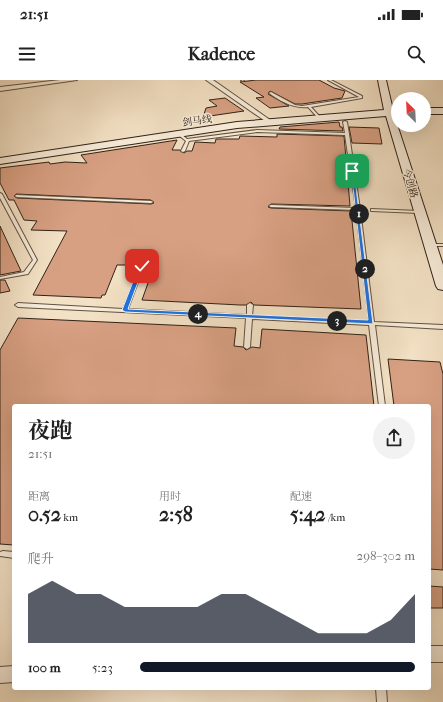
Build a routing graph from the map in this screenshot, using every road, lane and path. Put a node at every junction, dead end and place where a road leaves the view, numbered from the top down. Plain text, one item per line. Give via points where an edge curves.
1 (74, 80) edge
2 (210, 80) edge
3 (329, 80) edge
4 (382, 80) edge
5 (389, 80) edge
6 (0, 89) edge
7 (392, 92) edge
8 (270, 93) dead end
9 (391, 98) edge
10 (309, 106) junction
11 (391, 107) edge
12 (431, 111) edge
13 (443, 111) edge
14 (319, 118) junction
15 (345, 122) dead end
16 (270, 126) junction
17 (401, 132) edge
18 (405, 132) edge
19 (179, 134) junction
20 (347, 134) junction
21 (269, 137) dead end
22 (187, 140) junction
23 (183, 151) dead end
24 (0, 161) edge
25 (0, 194) edge
26 (17, 196) dead end
27 (151, 202) dead end
28 (271, 206) dead end
29 (358, 209) junction
30 (372, 210) dead end
31 (419, 212) junction
32 (440, 245) edge
33 (443, 262) edge
34 (142, 266) dead end
35 (0, 278) edge
36 (443, 286) edge
37 (18, 305) dead end
38 (250, 305) dead end
39 (125, 310) junction
40 (249, 316) junction
41 (371, 322) junction
42 (443, 327) edge
43 (247, 347) dead end
44 (382, 404) edge
45 (3, 554) dead end
46 (12, 554) edge
47 (431, 654) edge
48 (443, 654) edge
49 (12, 674) edge
50 (0, 675) edge
51 (381, 690) edge
52 (382, 702) edge

1 - 6 street
2 - 16 street
3 - 10 lane via 361,98
4 - 9 main road, 今创路
5 - 7 main road, 今创路
8 - 10 lane via 294,106
10 - 14 lane
11 - 14 main road, 剑马线
12 - 13 main road
14 - 16 main road, 剑马线
15 - 20 lane
16 - 19 main road, 剑马线
16 - 20 lane
16 - 21 lane
16 - 22 lane via 257,131
17 - 31 main road, 今创路
18 - 32 main road, 今创路 via 413,167
19 - 22 lane
19 - 24 main road, 剑马线
20 - 29 lane
22 - 23 lane
25 - 35 lane via 35,260 26,273
26 - 27 lane
28 - 29 lane
29 - 41 lane
30 - 31 lane
31 - 36 main road, 今创路
32 - 33 main road, 今创路
34 - 39 lane
37 - 39 lane
38 - 40 lane
39 - 40 lane
40 - 41 lane
40 - 43 lane
41 - 42 lane
41 - 44 lane
45 - 46 lane
47 - 48 street
49 - 50 street
51 - 52 lane

